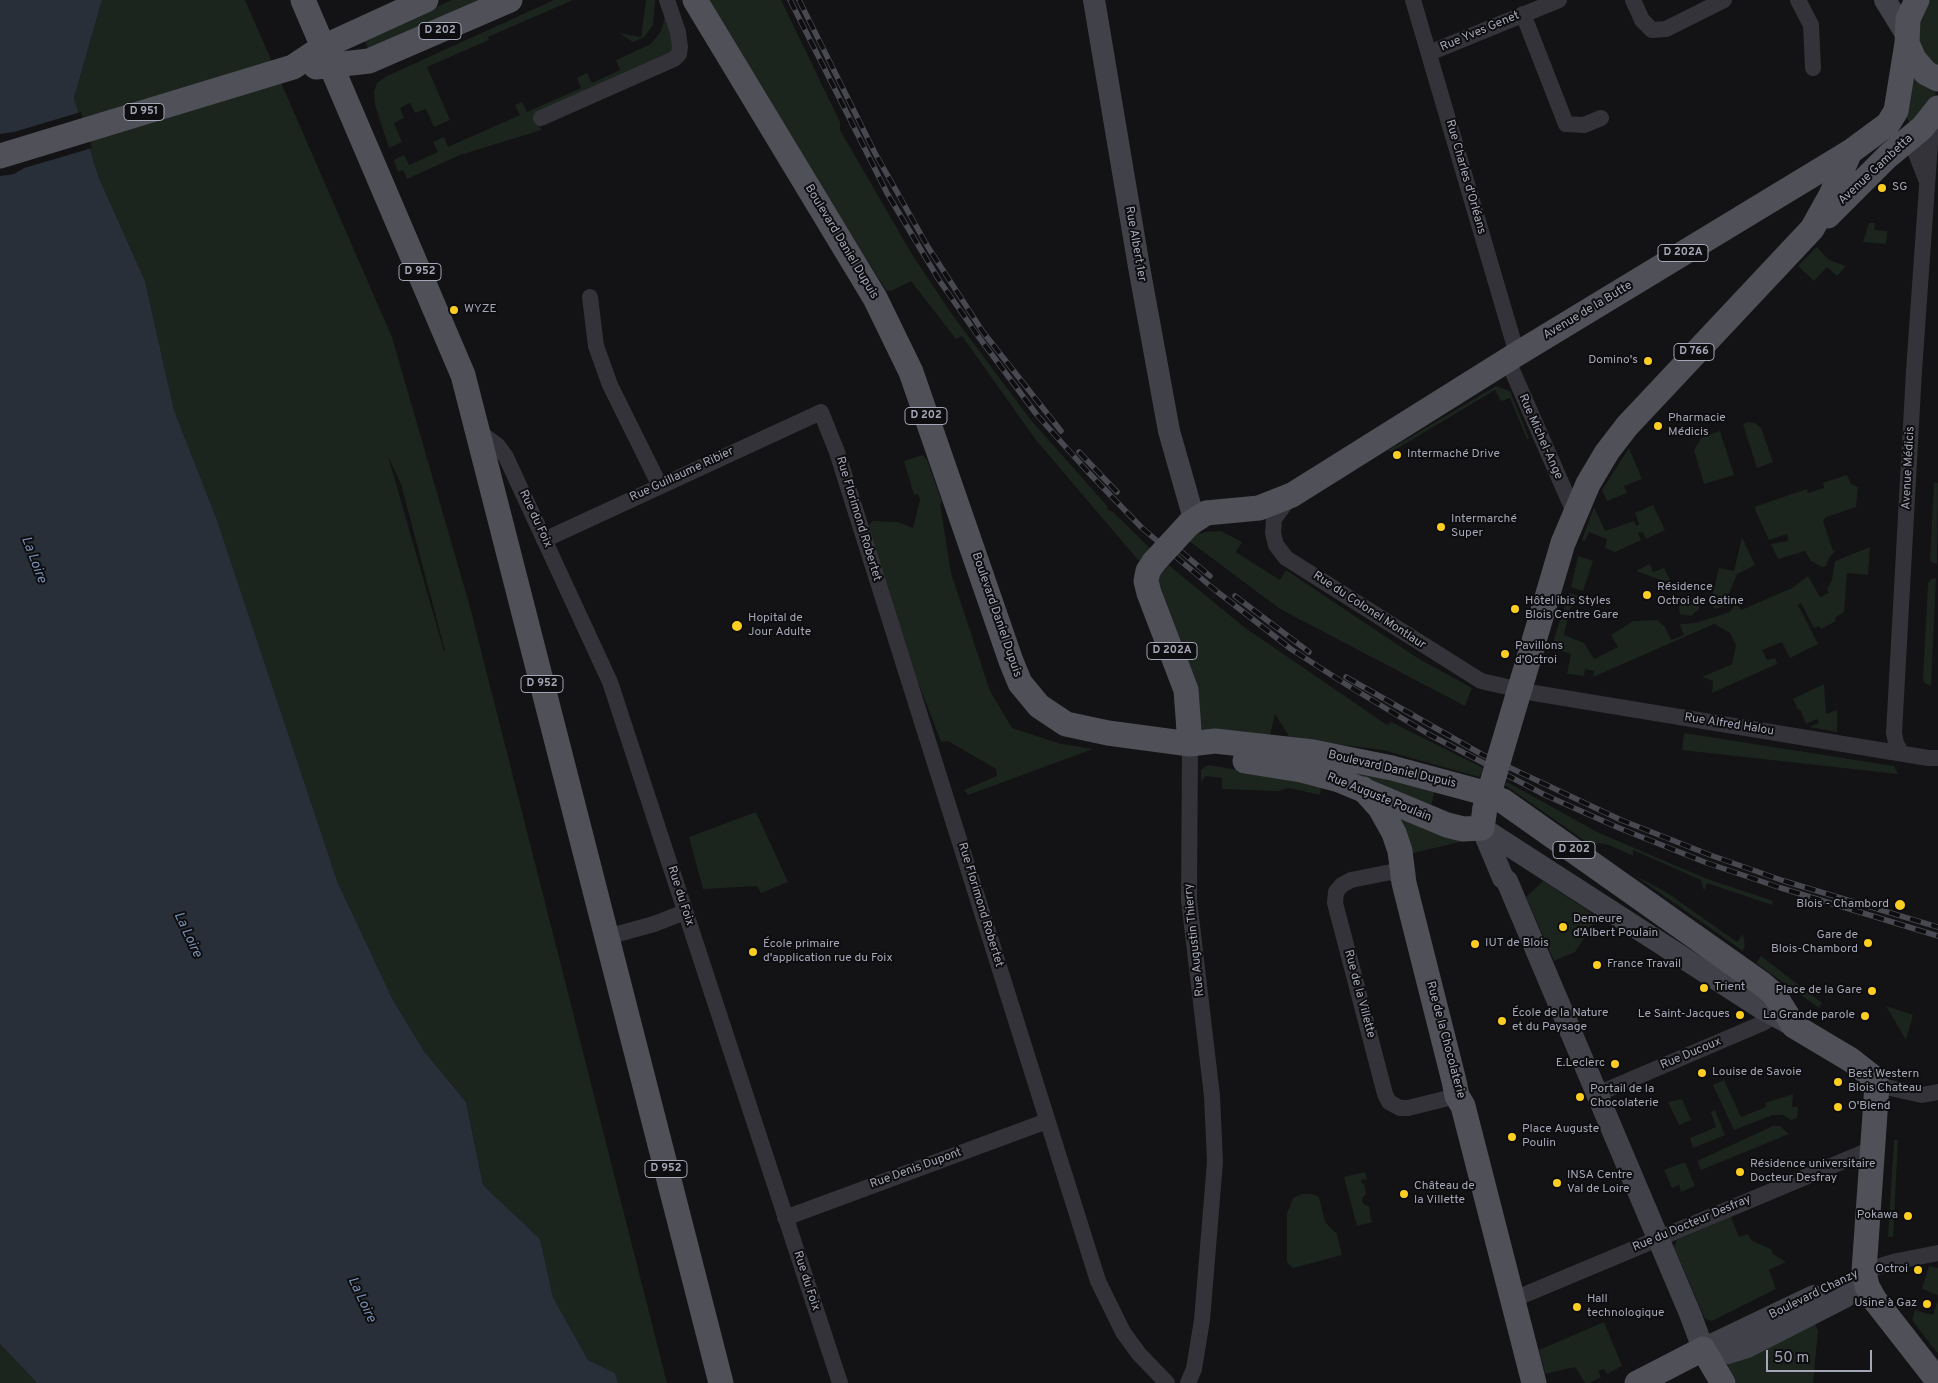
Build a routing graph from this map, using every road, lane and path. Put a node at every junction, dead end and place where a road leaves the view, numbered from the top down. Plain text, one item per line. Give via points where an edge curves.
1 (303, 0) edge
2 (426, 0) edge
3 (510, 0) edge
4 (667, 0) edge
5 (1094, 0) edge
6 (1413, 0) edge
7 (1559, 0) edge
8 (1633, 0) edge
9 (1724, 0) edge
10 (1798, 0) edge
11 (1885, 0) edge
12 (1917, 0) edge
13 (695, 2) edge
14 (1523, 14) junction
15 (356, 31) junction
16 (1907, 38) junction
17 (1429, 53) junction
18 (328, 56) junction
19 (369, 61) junction
20 (1813, 68) dead end
21 (1938, 79) edge
22 (1935, 112) edge
23 (354, 116) junction
24 (541, 118) dead end
25 (1601, 118) dead end
26 (1910, 138) junction
27 (1850, 152) junction
28 (0, 156) edge
29 (1926, 181) junction
30 (1812, 228) junction
31 (590, 297) dead end
32 (1512, 358) junction
33 (821, 412) joint
34 (478, 431) junction
35 (1185, 485) junction
36 (660, 486) junction
37 (1292, 495) junction
38 (1574, 512) junction
39 (1203, 517) junction
40 (544, 540) junction
41 (1519, 689) junction
42 (1190, 744) junction
43 (1901, 753) junction
44 (1938, 758) edge
45 (1363, 789) junction
46 (1483, 818) junction
47 (1404, 883) junction
48 (685, 912) junction
49 (607, 937) junction
50 (1784, 1017) junction
51 (1877, 1085) junction
52 (1938, 1092) edge
53 (1597, 1094) junction
54 (1458, 1096) junction
55 (1047, 1121) junction
56 (1872, 1149) junction
57 (785, 1218) junction
58 (1658, 1238) junction
59 (1938, 1253) edge
60 (1864, 1271) junction
61 (1512, 1300) junction
62 (1703, 1349) junction
63 (1938, 1382) edge
64 (721, 1383) edge
65 (840, 1383) edge
66 (1167, 1383) edge
67 (1188, 1383) edge
68 (1534, 1383) edge
69 (1637, 1383) edge
70 (1723, 1383) edge

1 - 15 main road via 329,24
1 - 18 main road, D 952
2 - 15 main road, D 202
3 - 19 main road, D 202
4 - 24 street via 680,47 674,59
5 - 35 main road, Rue Albert 1er via 1138,267 1169,432
6 - 17 street, Rue Charles d'Orléans
7 - 14 street, Rue Yves Genet
8 - 9 street via 1642,20 1652,30 1666,29
10 - 20 street via 1811,25
11 - 16 main road
12 - 16 main road, Avenue de la Butte via 1908,19
13 - 42 main road, Boulevard Daniel Dupuis / D 202 via 875,298 911,372 1020,683 1039,706 1066,724
14 - 17 street, Rue Yves Genet
14 - 25 street via 1566,124 1584,125
15 - 18 main road, D 202
16 - 21 main road via 1914,59 1926,73
16 - 27 main road, Avenue de la Butte / D 202A via 1896,111 1888,124
17 - 32 street, Rue Charles d'Orléans
18 - 19 main road, D 202
18 - 23 main road, D 952
18 - 28 main road, D 951
19 - 23 main road via 359,81
22 - 26 main road, Avenue Gambetta / D 766
22 - 29 street, Avenue Médicis
23 - 34 main road, D 952 via 463,375
26 - 29 street, Avenue Médicis
26 - 30 main road, Avenue Gambetta / D 766
27 - 30 main road, D 766 via 1832,195
27 - 32 main road, Avenue de la Butte / D 202A
29 - 43 street, Avenue Médicis via 1894,732
30 - 38 main road, D 766 via 1627,426 1607,452
31 - 36 street via 596,346 627,423
32 - 37 main road, Avenue de la Butte / D 202A
32 - 38 street, Rue Michel-Ange
33 - 36 street, Rue Guillaume Ribier
33 - 55 street, Rue Florimond Robertet via 837,452
34 - 40 street, Rue du Foix via 498,446 506,457
34 - 49 main road, D 952
35 - 39 main road, Rue Albert 1er
35 - 39 main road
36 - 40 street, Rue Guillaume Ribier
37 - 39 main road, Avenue de la Butte / D 202A via 1259,508
37 - 41 street, Rue du Colonel Montlaur via 1274,519 1276,545 1286,558 1481,681
38 - 41 main road, D 766
39 - 42 main road, Rue Augustin Thierry / D 202A, bridge via 1154,562 1147,576 1149,593 1186,690
40 - 48 street, Rue du Foix via 610,682
41 - 43 street, Rue Alfred Halou
41 - 46 main road, D 766, bridge
42 - 45 main road, Rue Auguste Poulain / D 202 via 1223,757 1301,770
42 - 50 main road, Boulevard Daniel Dupuis / D 202 via 1215,741 1353,759 1459,786 1503,801 1739,967 1774,994
42 - 67 street, Rue Augustin Thierry via 1189,900 1212,1096 1215,1162 1202,1320 1194,1369
43 - 44 street, Rue Alfred Halou
45 - 46 main road, Rue Auguste Poulain / D 202 via 1447,826 1463,828
45 - 47 main road, Rue de la Chocolaterie via 1380,808 1394,833 1404,868
46 - 50 main road
46 - 53 main road
47 - 54 main road, Rue de la Chocolaterie
47 - 54 street, Rue de la Villette via 1391,872 1351,880 1336,892 1335,903 1388,1102 1408,1108
48 - 49 street
48 - 57 street, Rue du Foix
49 - 64 main road, D 952
50 - 51 main road via 1871,1074
50 - 53 street, Rue Ducoux
51 - 52 street via 1922,1095
51 - 56 main road
53 - 58 main road
54 - 61 main road, Rue de la Chocolaterie
55 - 57 street, Rue Denis Dupont
55 - 66 street, Rue Florimond Robertet via 1108,1304 1139,1354
56 - 58 street, Rue du Docteur Desfray
56 - 60 main road
57 - 65 street, Rue du Foix
58 - 61 street, Rue du Docteur Desfray
58 - 62 main road
59 - 60 street
60 - 62 main road, Boulevard Chanzy
60 - 63 main road via 1874,1299
61 - 68 main road, Rue de la Chocolaterie
62 - 69 main road, Boulevard Chanzy
62 - 70 main road

